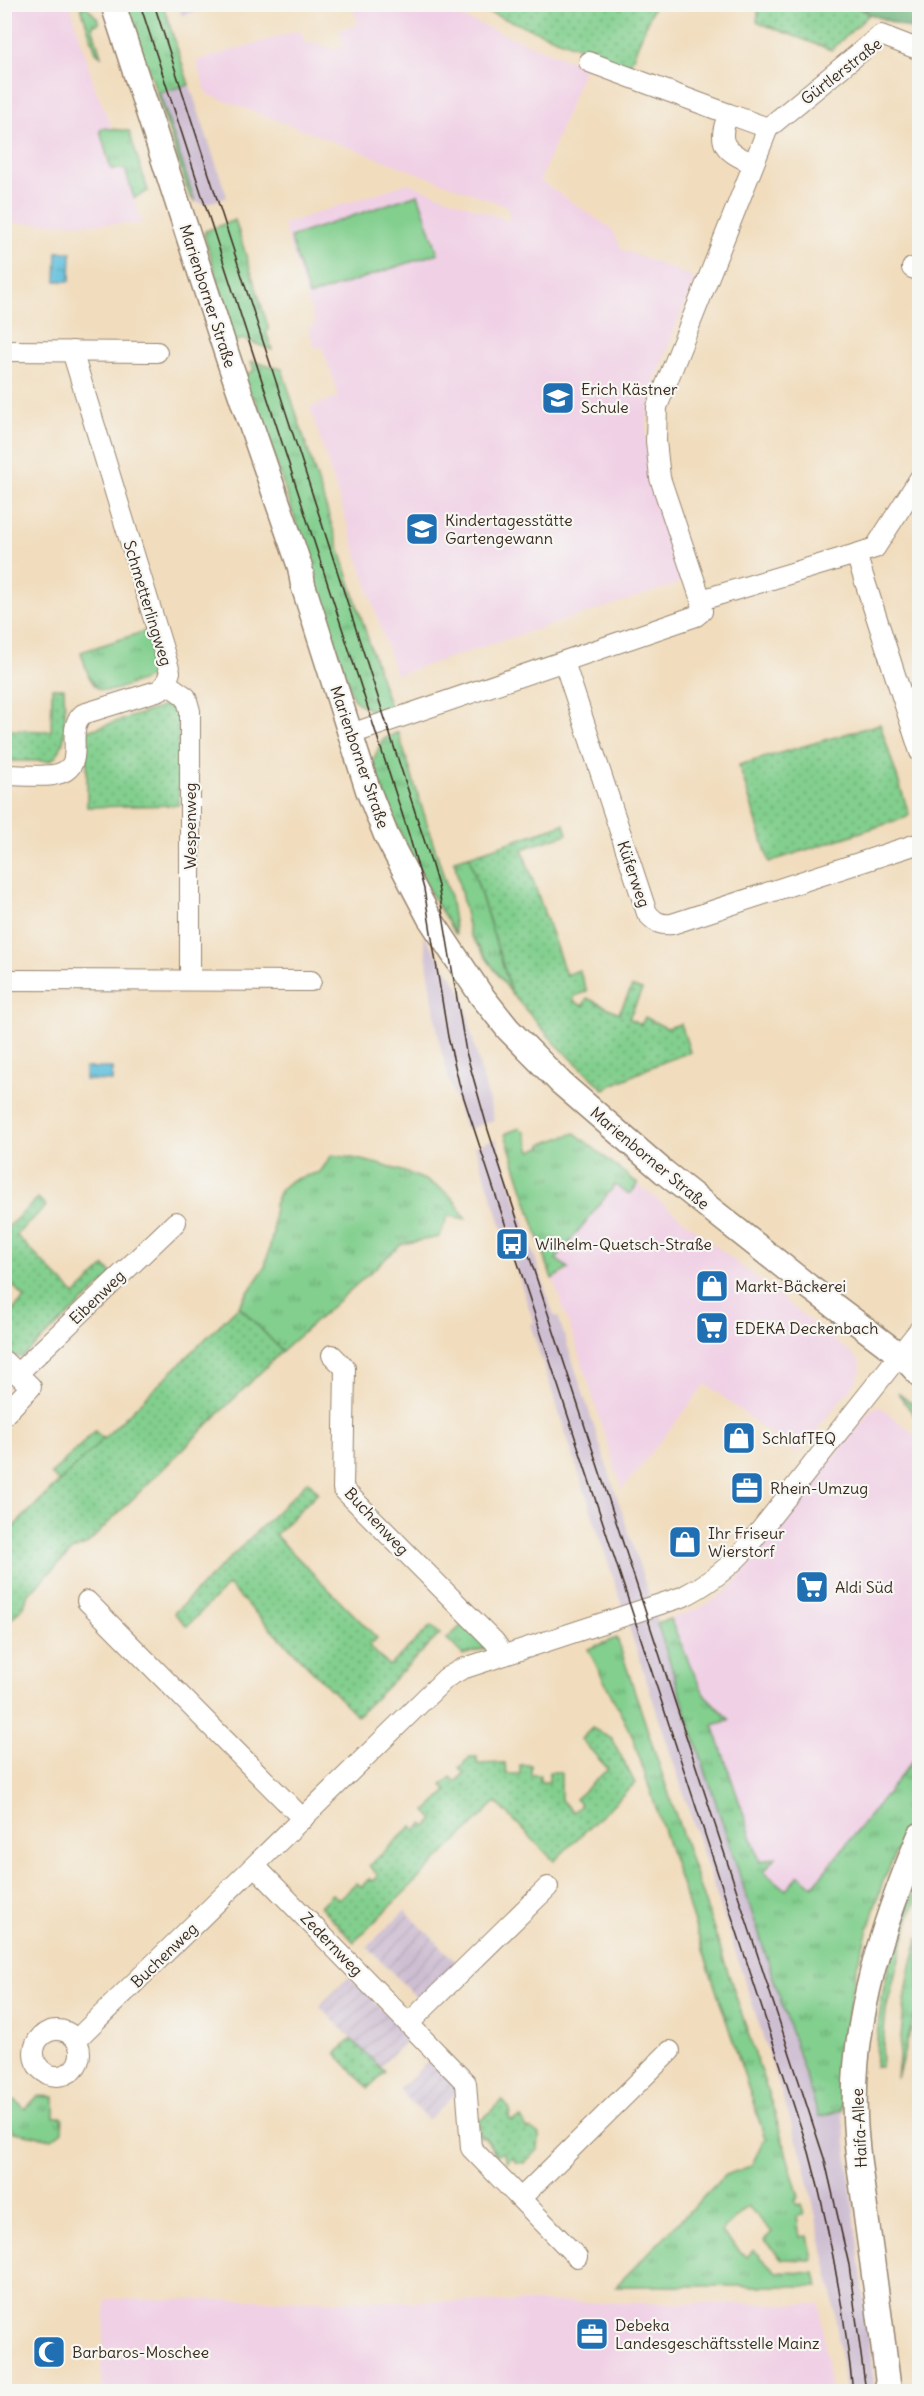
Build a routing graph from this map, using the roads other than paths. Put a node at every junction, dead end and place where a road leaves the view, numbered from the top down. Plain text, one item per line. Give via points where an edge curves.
1 (113, 4) edge
2 (920, 50) edge
3 (589, 62) dead end
4 (729, 114) junction
5 (768, 128) junction
6 (753, 163) junction
7 (4, 351) edge
8 (72, 351) junction
9 (158, 352) dead end
10 (920, 478) edge
11 (856, 554) junction
12 (701, 600) junction
13 (564, 662) junction
14 (166, 683) junction
15 (351, 734) junction
16 (920, 752) edge
17 (4, 775) edge
18 (920, 843) edge
19 (4, 980) edge
20 (190, 980) junction
21 (311, 981) dead end
22 (176, 1222) dead end
23 (920, 1329) edge
24 (332, 1355) dead end
25 (911, 1364) edge
26 (11, 1367) edge
27 (4, 1414) edge
28 (87, 1601) dead end
29 (504, 1655) junction
30 (303, 1819) junction
31 (920, 1835) edge
32 (255, 1866) junction
33 (548, 1887) dead end
34 (409, 2023) junction
35 (76, 2040) dead end
36 (670, 2051) dead end
37 (521, 2198) junction
38 (577, 2257) dead end
39 (889, 2391) edge

1 - 15 street, Marienborner Straße via 300,567
2 - 5 street, Gürtlerstraße via 881,35
3 - 4 street
4 - 5 street
4 - 6 street via 722,142 730,152
5 - 6 street, Gürtlerstraße
6 - 12 street, Gürtlerstraße via 657,406 660,478
7 - 8 street
8 - 9 street
8 - 14 street, Schmetterlingweg via 170,672
10 - 11 street via 876,548
11 - 12 street
11 - 16 street
12 - 13 street via 702,611 696,616
13 - 15 street
13 - 18 street, Küferweg via 647,913 661,925
14 - 17 street, Schmetterlingweg via 154,693 77,718 75,760 62,772
14 - 20 street, Wespenweg via 186,697 190,711
15 - 25 street, Marienborner Straße via 368,790 412,886 464,972 508,1029 561,1083 664,1172
19 - 20 street
20 - 21 street
22 - 26 street, Eibenweg
23 - 25 street, Buchenweg
24 - 29 street, Buchenweg via 345,1368 343,1489
25 - 29 street, Buchenweg via 725,1572 682,1597
26 - 27 street, Eibenweg via 31,1387
28 - 30 street
29 - 30 street, Buchenweg via 446,1678
30 - 32 street, Buchenweg
31 - 39 street, Haifa-Allee via 873,1968 856,2076 855,2117
32 - 34 street, Zedernweg
32 - 35 street, Buchenweg
33 - 34 street
34 - 37 street, Zedernweg via 466,2083 471,2148
36 - 37 street
37 - 38 street, Zedernweg

